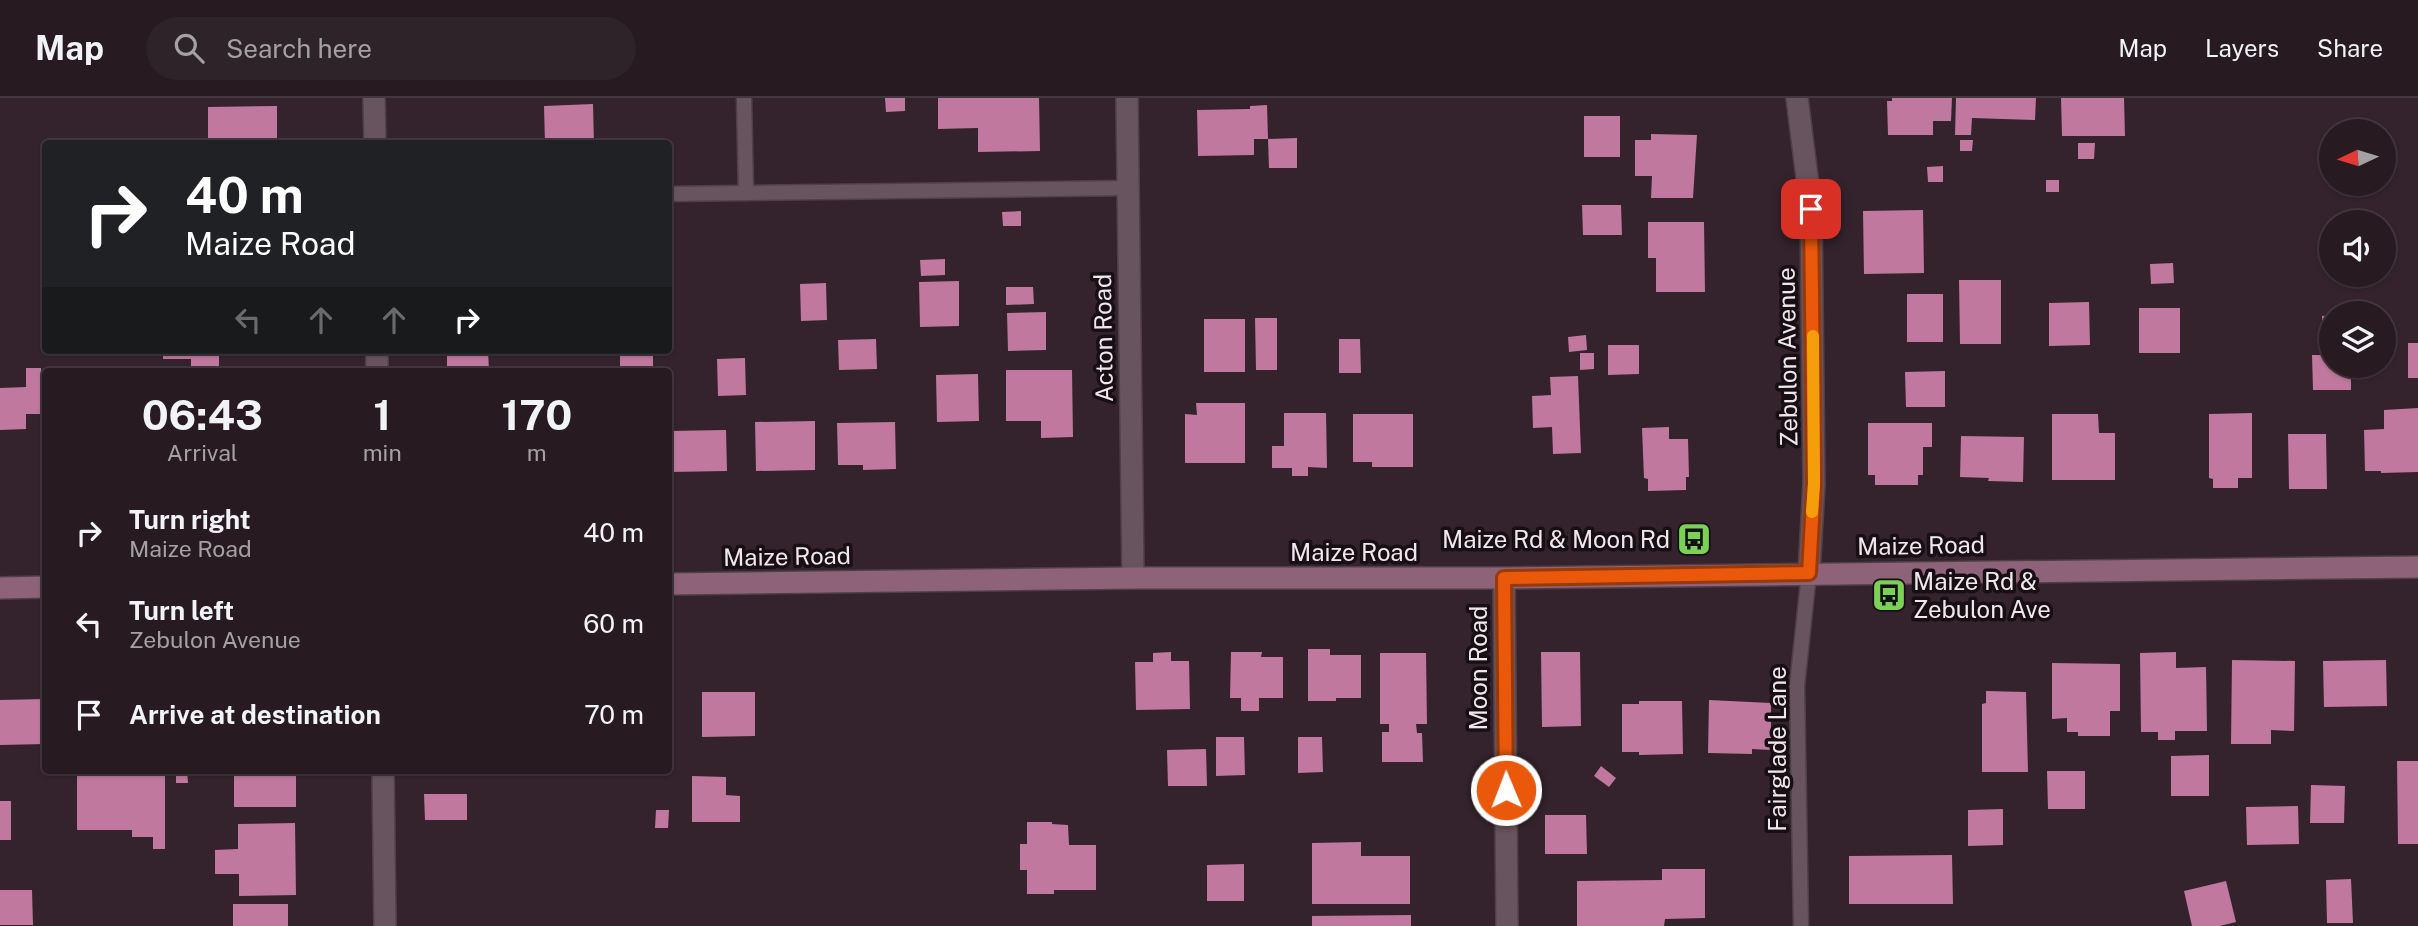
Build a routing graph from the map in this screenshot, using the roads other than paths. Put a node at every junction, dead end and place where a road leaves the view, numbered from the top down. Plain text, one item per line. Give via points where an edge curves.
1 (374, 98) edge
2 (744, 98) edge
3 (1127, 98) edge
4 (1797, 98) edge
5 (374, 140) edge
6 (1128, 188) junction
7 (746, 193) junction
8 (672, 194) edge
9 (2418, 566) edge
10 (1809, 573) junction
11 (1133, 578) junction
12 (1504, 578) junction
13 (672, 583) edge
14 (42, 587) edge
15 (0, 588) edge
16 (383, 774) edge
17 (385, 926) edge
18 (1507, 926) edge
19 (1801, 926) edge

1 - 5 street
2 - 7 lane
3 - 6 street, Acton Road
4 - 10 street, Zebulon Avenue via 1811,209 1814,484
6 - 7 lane
6 - 11 street, Acton Road
7 - 8 lane
9 - 10 street, Maize Road
10 - 12 street, Maize Road
10 - 19 lane, Fairglade Lane via 1797,686
11 - 12 street, Maize Road
11 - 13 street, Maize Road
12 - 18 street, Moon Road
14 - 15 street
16 - 17 street

